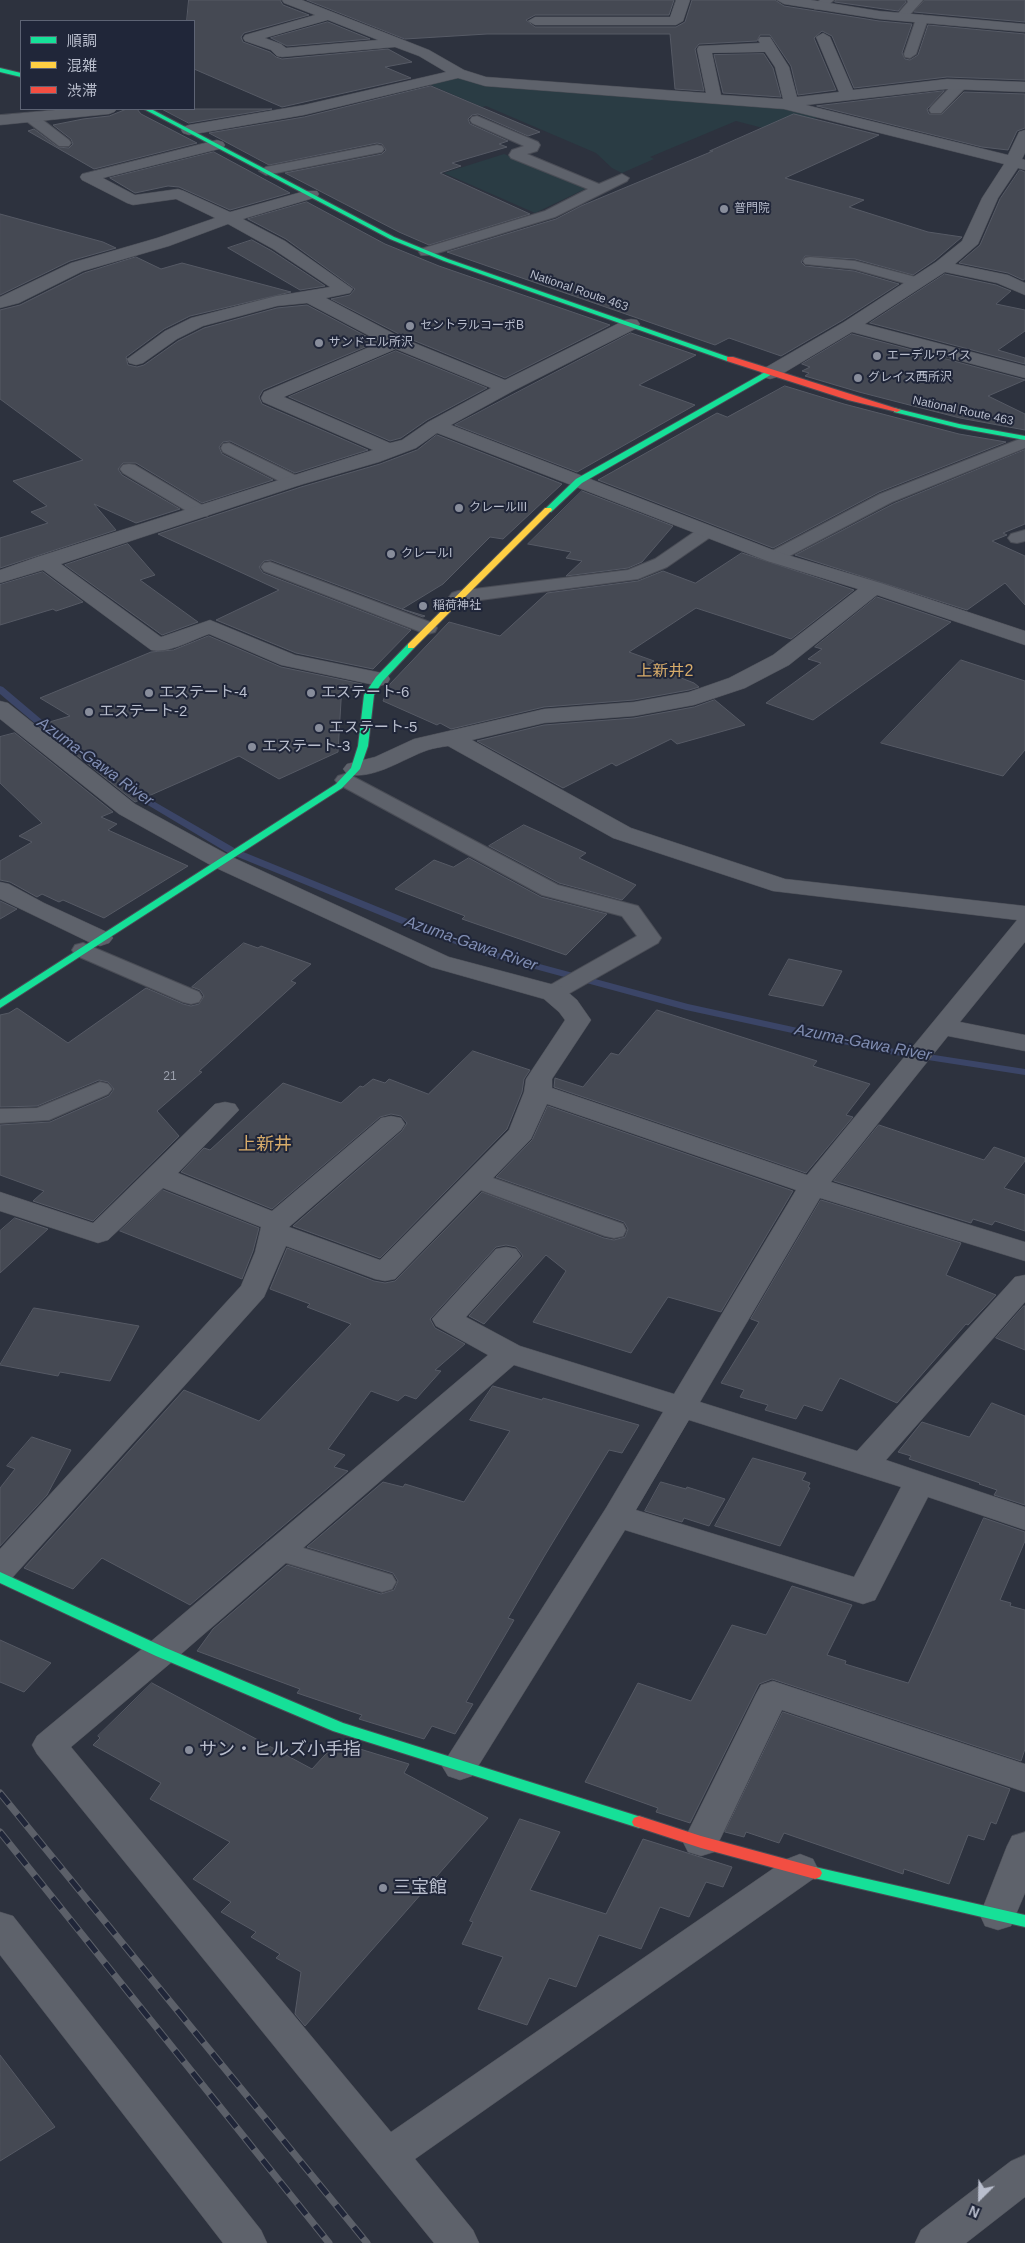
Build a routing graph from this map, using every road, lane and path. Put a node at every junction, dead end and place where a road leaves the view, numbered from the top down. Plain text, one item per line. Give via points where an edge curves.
1 (289, 0) edge
2 (683, 0) edge
3 (784, 0) edge
4 (913, 0) edge
5 (824, 3) edge
6 (328, 16) junction
7 (901, 17) junction
8 (922, 19) junction
9 (535, 21) dead end
10 (1025, 28) edge
11 (822, 37) dead end
12 (398, 42) junction
13 (910, 54) dead end
14 (0, 70) edge
15 (459, 73) junction
16 (20, 75) edge
17 (961, 84) junction
18 (1025, 87) edge
19 (848, 96) junction
20 (715, 100) junction
21 (787, 103) junction
22 (99, 110) edge
23 (149, 110) edge
24 (936, 110) dead end
25 (30, 117) junction
26 (0, 120) edge
27 (477, 120) dead end
28 (189, 130) junction
29 (1025, 135) edge
30 (64, 143) dead end
31 (217, 145) junction
32 (376, 149) dead end
33 (1019, 163) edge
34 (266, 171) junction
35 (622, 178) dead end
36 (600, 189) junction
37 (311, 194) junction
38 (229, 218) junction
39 (426, 252) junction
40 (810, 261) dead end
41 (942, 266) junction
42 (918, 282) junction
43 (1025, 290) edge
44 (310, 297) junction
45 (0, 303) edge
46 (632, 324) junction
47 (850, 326) junction
48 (396, 342) junction
49 (136, 359) dead end
50 (1025, 372) edge
51 (770, 373) junction
52 (506, 387) junction
53 (435, 426) junction
54 (1025, 440) edge
55 (229, 448) dead end
56 (389, 450) junction
57 (129, 469) dead end
58 (293, 481) junction
59 (579, 481) junction
60 (201, 512) junction
61 (706, 532) junction
62 (774, 557) junction
63 (44, 561) junction
64 (270, 567) dead end
65 (0, 577) edge
66 (874, 587) junction
67 (458, 597) junction
68 (428, 628) junction
69 (1023, 636) edge
70 (379, 679) junction
71 (0, 708) edge
72 (451, 738) junction
73 (350, 774) junction
74 (224, 862) junction
75 (0, 889) edge
76 (1025, 914) edge
77 (1025, 926) edge
78 (92, 944) junction
79 (560, 989) junction
80 (192, 998) dead end
81 (0, 1005) edge
82 (937, 1033) junction
83 (1025, 1043) edge
84 (100, 1089) dead end
85 (538, 1092) junction
86 (225, 1110) dead end
87 (0, 1116) edge
88 (391, 1124) dead end
89 (158, 1176) junction
90 (476, 1180) junction
91 (813, 1186) junction
92 (0, 1201) edge
93 (275, 1227) junction
94 (614, 1230) dead end
95 (1025, 1252) edge
96 (506, 1256) dead end
97 (1025, 1284) edge
98 (508, 1353) junction
99 (680, 1407) junction
100 (863, 1465) junction
101 (920, 1482) junction
102 (617, 1516) junction
103 (1025, 1519) edge
104 (277, 1550) junction
105 (0, 1570) edge
106 (0, 1577) edge
107 (382, 1582) dead end
108 (161, 1652) junction
109 (460, 1766) junction
110 (1025, 1778) edge
111 (701, 1842) junction
112 (1025, 1846) edge
113 (800, 1869) junction
114 (1012, 1918) edge
115 (0, 1926) edge
116 (388, 2156) junction
117 (1025, 2173) edge
118 (247, 2243) edge
119 (459, 2243) edge
120 (935, 2243) edge

1 - 6 street
2 - 9 street via 676,21
3 - 5 street
4 - 7 lane via 917,0
5 - 7 street
6 - 12 street
6 - 12 street via 250,38 276,47 282,53
7 - 8 street
8 - 10 street
8 - 13 lane
11 - 19 street
12 - 15 street via 424,52
14 - 16 main road
15 - 20 street via 499,83
15 - 28 street via 304,110
17 - 18 street
17 - 19 street
17 - 24 lane
19 - 21 street
20 - 21 street
20 - 21 street via 704,49 767,43 782,67
21 - 33 street
22 - 25 street
23 - 28 main road, National Route 463
25 - 26 street
25 - 30 lane
27 - 36 lane via 533,145 516,155
28 - 31 main road, National Route 463
29 - 33 street
31 - 34 main road, National Route 463
31 - 38 street via 88,177 133,200 178,194
32 - 34 lane
33 - 41 street via 990,198 969,244
34 - 37 main road, National Route 463
35 - 36 lane
36 - 39 lane via 550,214
37 - 38 street
37 - 39 main road, National Route 463 via 392,238
38 - 44 street via 279,245 344,289
38 - 45 street via 163,242 77,267
39 - 46 main road, National Route 463
40 - 42 lane via 855,266
41 - 42 street
41 - 43 street via 1002,279
42 - 47 street
44 - 48 street
44 - 49 street via 276,301 197,322
46 - 51 main road, National Route 463
46 - 52 street
47 - 50 street
47 - 51 street
48 - 52 street
48 - 56 street via 270,396
51 - 54 main road, National Route 463 via 907,414
51 - 59 main road
52 - 53 street
53 - 56 street via 409,444
53 - 59 street
54 - 62 lane via 886,498
55 - 58 lane
56 - 58 street
57 - 60 lane
58 - 60 street
59 - 61 street
59 - 67 main road
60 - 63 street
61 - 62 street
61 - 67 lane via 661,564 632,575
62 - 66 street
63 - 65 street
63 - 70 street via 159,645 210,626 289,660
64 - 68 lane
66 - 69 street
66 - 72 street via 781,660 737,683 694,698 634,709 544,716
67 - 68 main road
68 - 70 main road
70 - 73 main road via 369,695 363,746
71 - 74 street via 127,809
72 - 73 street via 422,744
72 - 76 street via 622,833 782,886
73 - 74 main road
73 - 79 lane via 550,890 630,911 650,938
74 - 78 main road
74 - 79 street via 440,962
75 - 78 street
77 - 82 street
78 - 80 lane
78 - 81 main road
79 - 85 street via 578,1020 539,1079
82 - 83 street
82 - 91 street
84 - 87 lane via 41,1115
85 - 90 street via 521,1133
85 - 91 street
86 - 89 street
88 - 93 street
89 - 92 street via 98,1234
89 - 93 street
90 - 93 street via 384,1272
90 - 94 lane
91 - 95 street
91 - 99 street
93 - 105 street via 270,1252 254,1290
96 - 98 street via 447,1319
97 - 100 street
98 - 99 street
98 - 104 street
99 - 100 street
99 - 102 street
100 - 101 street
101 - 102 street via 863,1592
101 - 103 street
102 - 109 street
104 - 107 lane
104 - 108 street
106 - 108 main road
108 - 109 main road via 338,1726
108 - 116 street via 49,1745
109 - 111 main road
110 - 111 street via 772,1694
111 - 113 main road
112 - 114 street
113 - 114 main road
113 - 116 street
115 - 118 street
116 - 119 street
117 - 120 street

